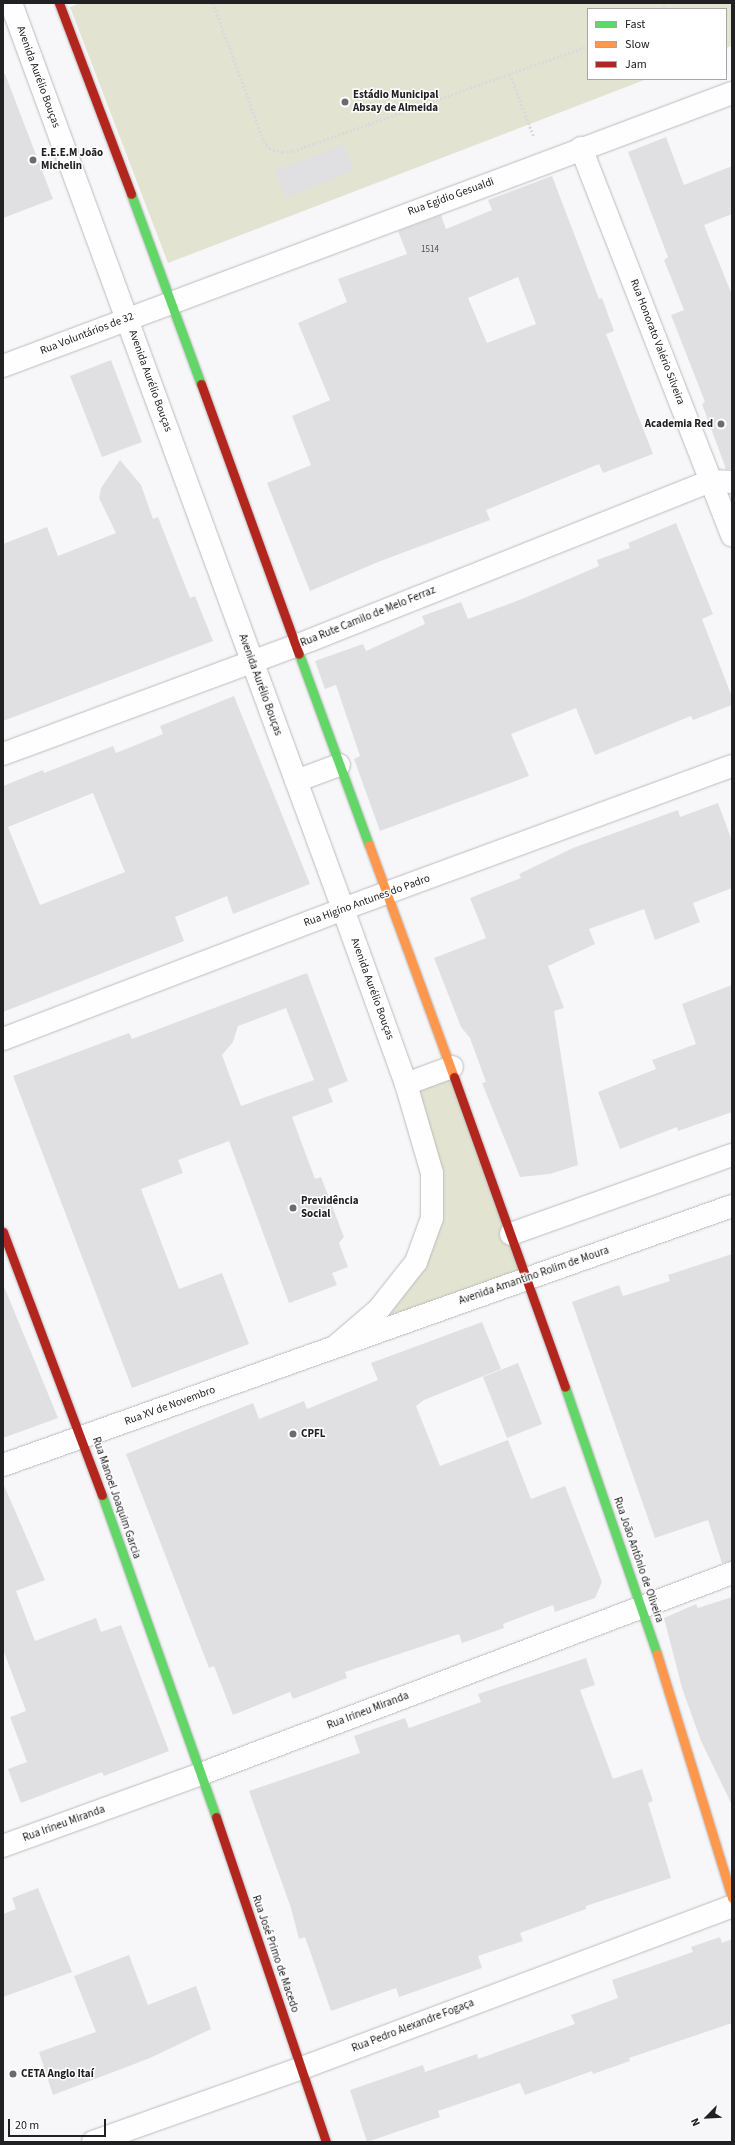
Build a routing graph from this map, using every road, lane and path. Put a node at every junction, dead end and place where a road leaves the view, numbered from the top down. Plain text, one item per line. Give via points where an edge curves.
1 (11, 3) edge
2 (59, 3) edge
3 (213, 3) edge
4 (587, 46) edge
5 (510, 74) junction
6 (732, 93) edge
7 (581, 148) junction
8 (544, 162) junction
9 (171, 302) junction
10 (127, 318) junction
11 (3, 366) edge
12 (722, 481) edge
13 (732, 536) edge
14 (295, 646) junction
15 (252, 661) junction
16 (3, 754) edge
17 (339, 765) junction
18 (732, 766) edge
19 (296, 781) junction
20 (386, 894) junction
21 (343, 909) junction
22 (3, 1039) edge
23 (452, 1067) junction
24 (406, 1084) junction
25 (732, 1155) edge
26 (732, 1206) edge
27 (3, 1232) edge
28 (511, 1234) junction
29 (527, 1280) junction
30 (336, 1346) junction
31 (82, 1438) junction
32 (3, 1464) edge
33 (732, 1573) edge
34 (642, 1607) junction
35 (201, 1774) junction
36 (3, 1846) edge
37 (732, 1898) edge
38 (732, 1906) edge
39 (302, 2068) junction
40 (93, 2142) edge
41 (326, 2142) edge

1 - 10 street, Avenida Aurélio Bouças
2 - 9 street
3 - 5 path via 260,133 269,148 276,151 293,151
4 - 5 path
5 - 8 path
6 - 7 street, Rua Egídio Gesualdi
7 - 8 street, Rua Egídio Gesualdi
7 - 12 street, Rua Honorato Valério Silveira
8 - 9 street, Rua Egídio Gesualdi
9 - 10 street, Rua Voluntários de 32
9 - 14 street
10 - 11 street, Rua Voluntários de 32
10 - 15 street, Avenida Aurélio Bouças
12 - 13 street, Rua Honorato Valério Silveira
12 - 14 street, Rua Rute Camilo de Melo Ferraz
14 - 15 street, Rua Rute Camilo de Melo Ferraz
14 - 17 street
15 - 16 street, Rua Rute Camilo de Melo Ferraz
15 - 19 street, Avenida Aurélio Bouças
17 - 19 street
17 - 20 street
18 - 20 street, Rua Higíno Antunes do Padro
19 - 21 street, Avenida Aurélio Bouças
20 - 21 street, Rua Higíno Antunes do Padro
20 - 23 street
21 - 22 street, Rua Higíno Antunes do Padro
21 - 24 street, Avenida Aurélio Bouças
23 - 24 street
23 - 28 street
24 - 30 street, Avenida Aurélio Bouças via 432,1173 434,1197 427,1236 416,1262 402,1282 379,1309
25 - 28 street
26 - 29 street, Avenida Amantino Rolim de Moura
27 - 31 street, Rua Manoel Joaquim Garcia
28 - 29 street, Rua João Antônio de Oliveira
29 - 30 street, Avenida Amantino Rolim de Moura
29 - 34 street, Rua João Antônio de Oliveira
30 - 31 street, Rua XV de Novembro
31 - 32 street, Rua XV de Novembro
31 - 35 street, Rua Manoel Joaquim Garcia
33 - 34 street, Rua Irineu Miranda
34 - 35 street, Rua Irineu Miranda
34 - 37 street, Rua João Antônio de Oliveira
35 - 36 street, Rua Irineu Miranda
35 - 39 street, Rua José Primo de Macedo
38 - 39 street, Rua Pedro Alexandre Fogaça
39 - 40 street, Rua Pedro Alexandre Fogaça
39 - 41 street, Rua José Primo de Macedo

